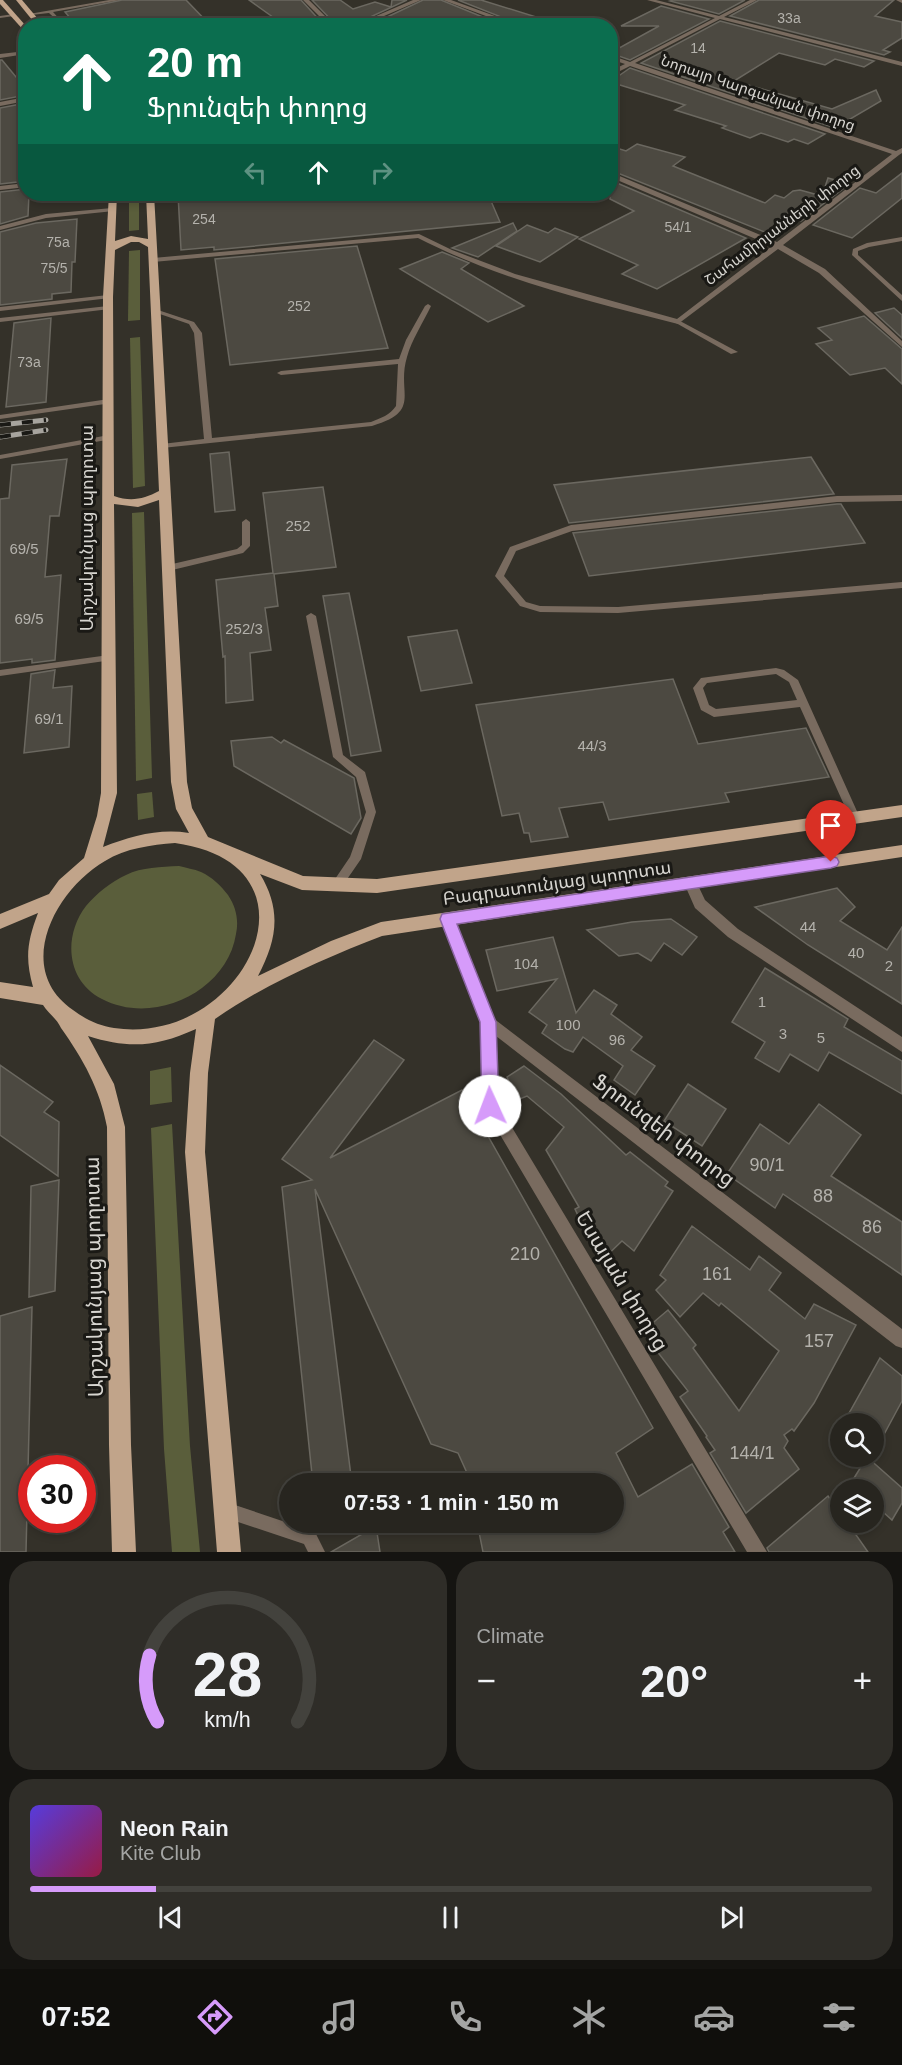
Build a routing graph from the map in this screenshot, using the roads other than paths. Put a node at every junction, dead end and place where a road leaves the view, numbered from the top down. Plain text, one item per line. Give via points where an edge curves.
1 (0, 0) edge
2 (19, 0) edge
3 (118, 0) edge
4 (306, 0) edge
5 (418, 0) edge
6 (446, 0) edge
7 (650, 0) edge
8 (754, 0) edge
9 (50, 10) junction
10 (31, 14) junction
11 (12, 15) junction
12 (0, 17) edge
13 (34, 18) edge
14 (57, 18) edge
15 (325, 18) edge
16 (374, 18) edge
17 (497, 18) edge
18 (720, 18) junction
19 (18, 22) edge
20 (18, 53) edge
21 (0, 56) edge
22 (618, 60) edge
23 (631, 64) junction
24 (902, 64) edge
25 (618, 71) edge
26 (18, 101) edge
27 (0, 104) edge
28 (899, 152) edge
29 (618, 177) edge
30 (18, 186) edge
31 (0, 188) edge
32 (113, 201) edge
33 (150, 201) edge
34 (112, 210) junction
35 (0, 228) edge
36 (902, 239) edge
37 (152, 245) junction
38 (779, 246) junction
39 (110, 249) junction
40 (153, 260) junction
41 (902, 299) edge
42 (108, 303) junction
43 (428, 306) dead end
44 (0, 309) edge
45 (156, 311) junction
46 (0, 320) edge
47 (678, 322) junction
48 (902, 345) edge
49 (734, 352) dead end
50 (402, 361) junction
51 (282, 373) dead end
52 (110, 401) junction
53 (0, 417) edge
54 (109, 437) junction
55 (207, 441) junction
56 (162, 446) junction
57 (0, 457) edge
58 (165, 492) junction
59 (109, 498) junction
60 (902, 498) edge
61 (246, 522) dead end
62 (168, 568) junction
63 (902, 585) edge
64 (311, 616) dead end
65 (109, 658) junction
66 (0, 673) edge
67 (803, 703) junction
68 (902, 811) edge
69 (855, 818) junction
70 (202, 841) junction
71 (902, 851) edge
72 (236, 857) junction
73 (91, 861) junction
74 (690, 883) junction
75 (337, 885) junction
76 (51, 900) junction
77 (448, 919) junction
78 (0, 922) edge
79 (0, 990) edge
80 (45, 997) junction
81 (231, 998) junction
82 (63, 1016) junction
83 (207, 1016) junction
84 (488, 1022) junction
85 (902, 1045) edge
86 (902, 1340) edge
87 (226, 1510) junction
88 (124, 1552) edge
89 (229, 1552) edge
90 (317, 1552) edge
91 (758, 1552) edge

1 - 11 main road
2 - 10 main road
3 - 9 lane
4 - 15 street
5 - 16 street
6 - 17 street
7 - 18 street
8 - 18 street
9 - 10 lane
9 - 14 lane
10 - 13 main road
11 - 12 lane
11 - 19 main road
18 - 23 street
18 - 24 street
20 - 21 lane
22 - 23 street, Նորայր Կարգանյան փողոց
23 - 25 street
23 - 28 street, Նորայր Կարգանյան փողոց
26 - 27 lane
28 - 38 street, Շահամիրյանների փողոց
29 - 38 street
30 - 31 lane
32 - 34 main road, Արշակունյաց պողոտա
33 - 37 main road
34 - 35 lane via 46,216
34 - 39 main road, Արշակունյաց պողոտա
36 - 41 lane via 855,250 855,255
37 - 39 main road via 131,238
37 - 40 main road
38 - 47 street, Շահամիրյանների փողոց
38 - 48 street via 822,271
39 - 42 main road, Արշակունյաց պողոտա
40 - 45 main road
40 - 47 street via 419,236 446,251 508,274
42 - 44 lane
42 - 46 lane
42 - 52 main road, Արշակունյաց պողոտա
43 - 50 lane
45 - 55 lane via 192,323 198,333
45 - 56 main road
47 - 49 lane
50 - 51 lane
50 - 55 lane via 401,406 392,418 372,424
52 - 53 lane
52 - 54 main road, Արշակունյաց պողոտա
54 - 57 lane
54 - 59 main road, Արշակունյաց պողոտա
55 - 56 lane
56 - 58 main road
58 - 59 main road via 137,505
58 - 62 main road
59 - 65 main road, Արշակունյաց պողոտա
60 - 63 lane via 837,499 571,528 513,549 499,576 523,604 540,609 618,610
61 - 62 lane via 246,546 240,551
62 - 70 main road via 179,782 184,809
64 - 75 lane via 339,757 361,775 370,812 355,859
65 - 66 lane
65 - 73 main road, Արշակունյաց պողոտա via 109,793
67 - 67 lane via 793,680 781,672 704,680 698,688 705,707 714,713
67 - 69 lane
68 - 69 main road, Բագրատունյաց պողոտա
69 - 75 main road, Բագրատունյաց պողոտա via 387,884
70 - 72 main road, Բագրատունյաց պողոտա
70 - 73 main road, Բագրատունյաց պողոտա via 175,837 146,839
71 - 74 main road, Բագրատունյաց պողոտա
72 - 75 main road, Բագրատունյաց պողոտա via 293,880
72 - 81 main road via 256,878 267,906 267,937 255,969
73 - 76 main road, Բագրատունյաց պողոտա
74 - 77 main road, Բագրատունյաց պողոտա
74 - 85 street via 700,904 733,933
76 - 78 main road
76 - 80 main road via 39,924 34,949 36,974
77 - 81 main road, Բագրատունյաց պողոտա via 381,929
77 - 84 street
79 - 80 main road
80 - 82 main road
81 - 83 main road
82 - 83 main road via 87,1030 115,1037 147,1037 178,1030
82 - 88 main road, Արշակունյաց պողոտա via 90,1053 113,1101 116,1127
83 - 87 main road via 198,1083 195,1152
84 - 86 street, Ֆրունզեի փողոց
84 - 91 street, Եսայան փողոց via 490,1106
87 - 89 main road
87 - 90 lane via 309,1538

